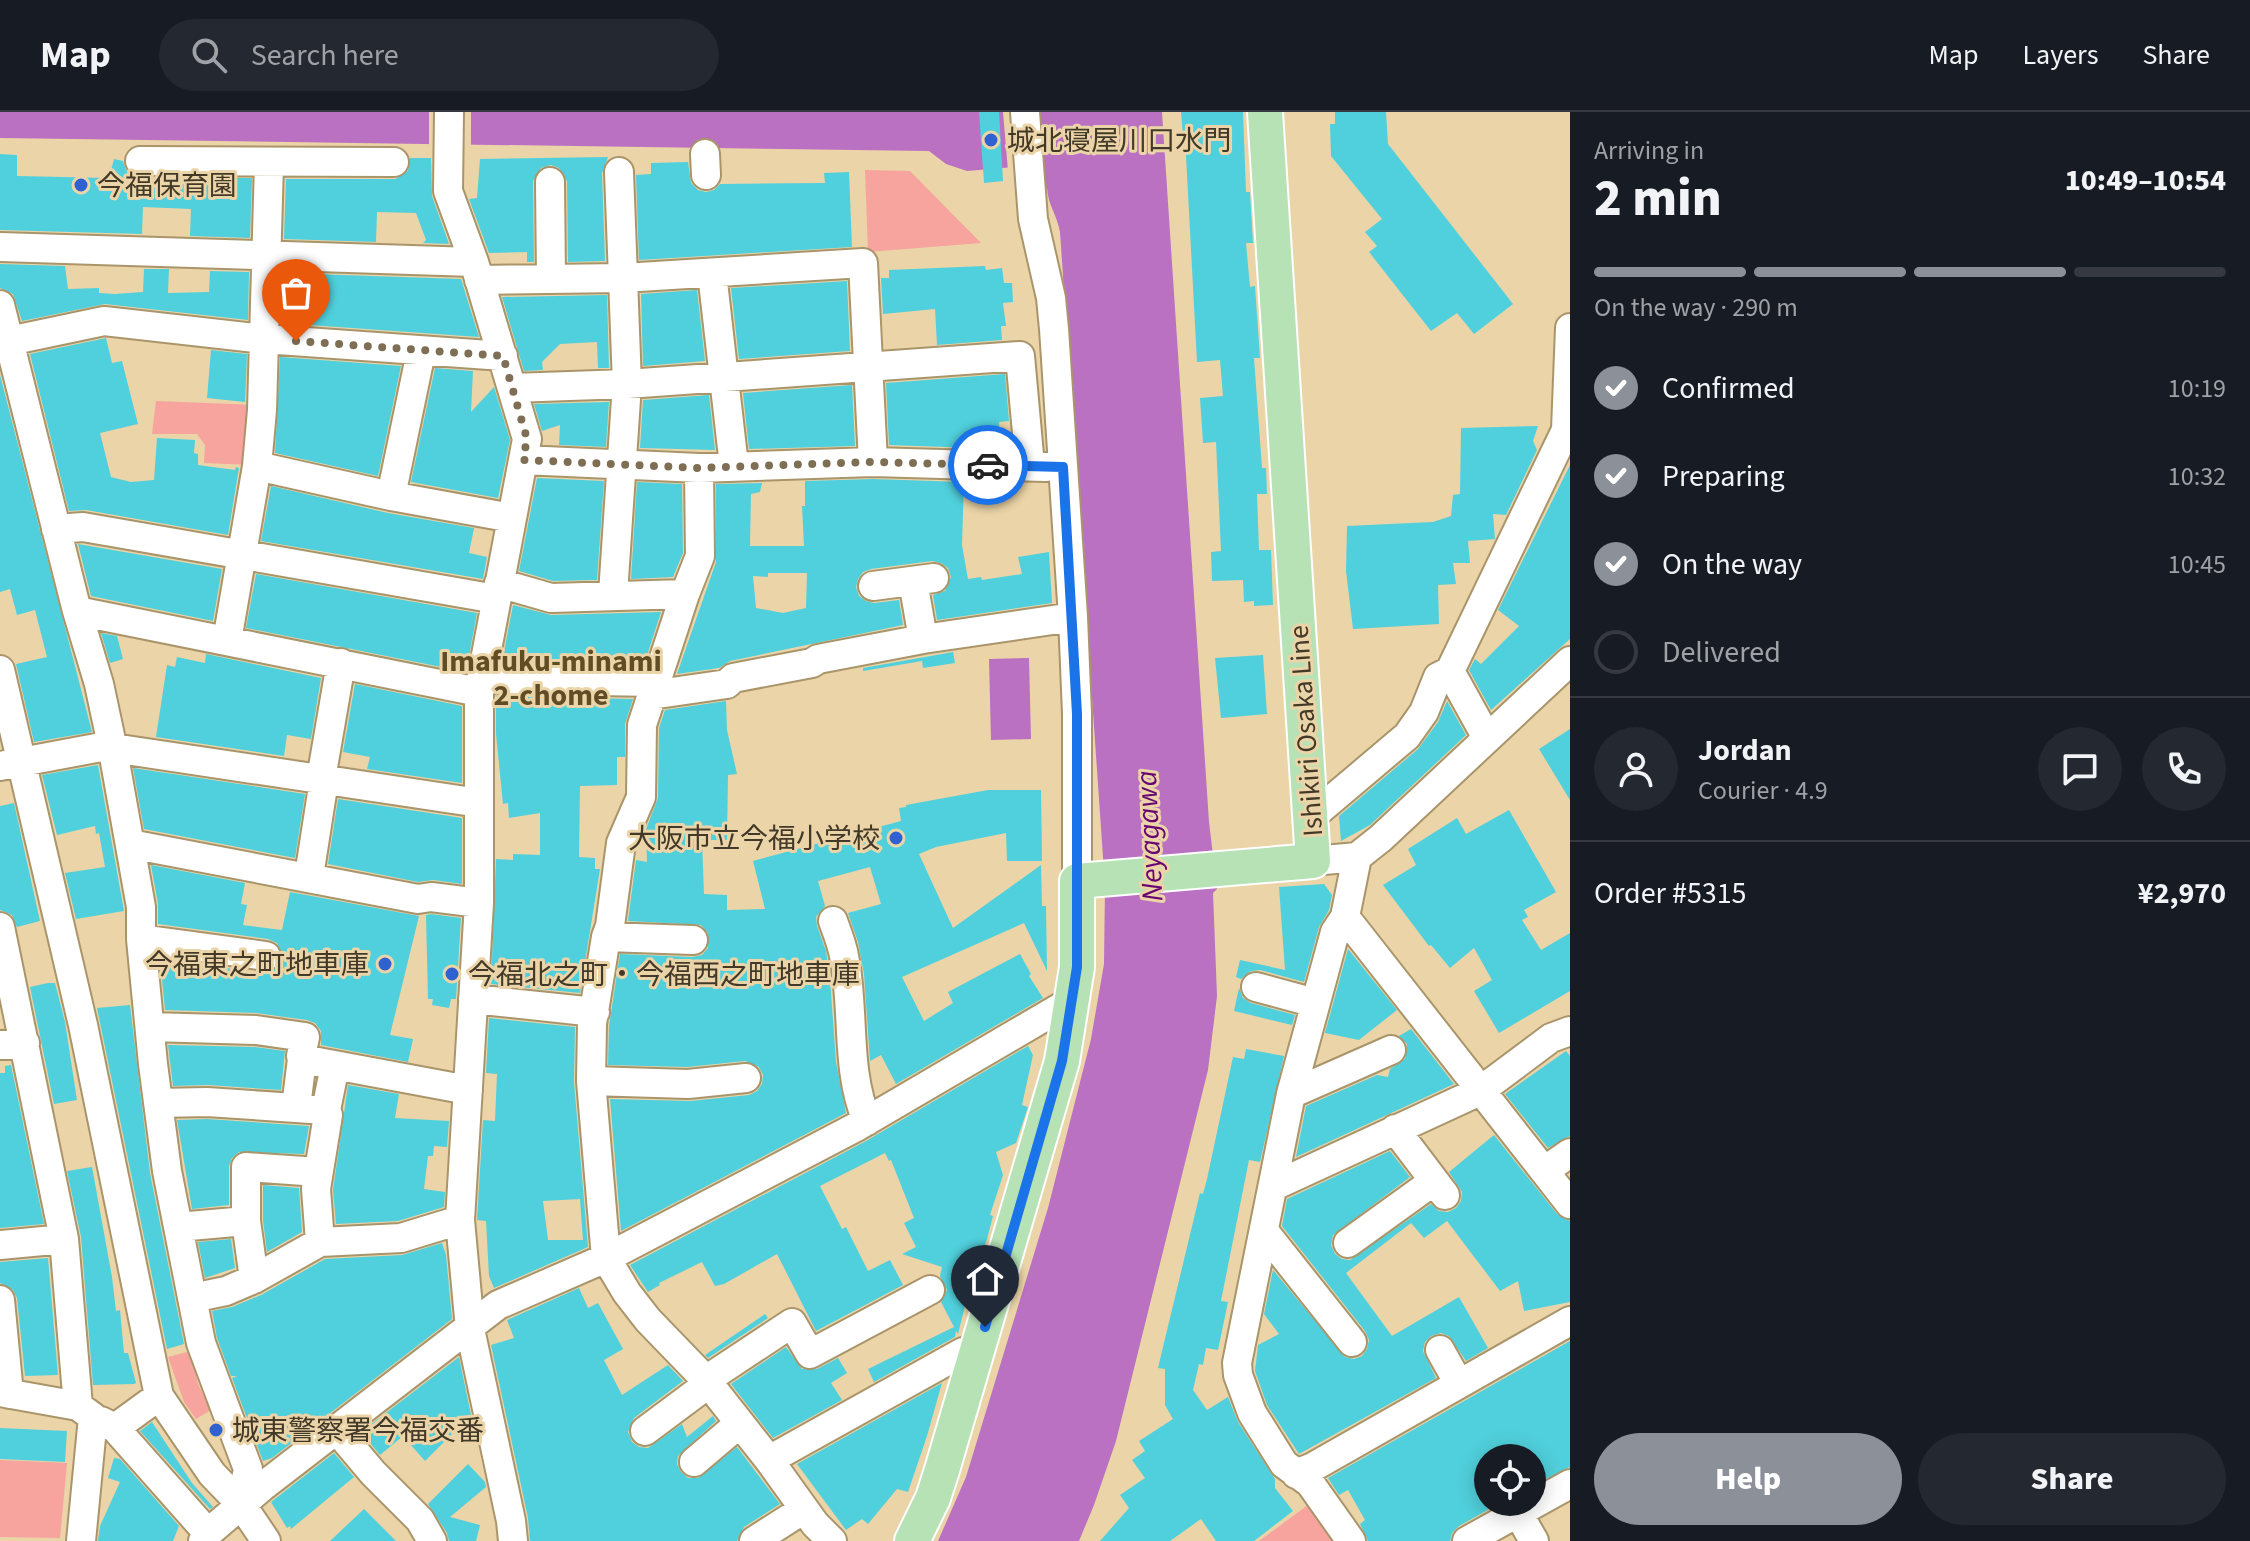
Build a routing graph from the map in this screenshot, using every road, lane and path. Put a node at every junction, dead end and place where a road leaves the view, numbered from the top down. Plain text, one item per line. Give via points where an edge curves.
1 (449, 112) edge
2 (1025, 112) edge
3 (1265, 112) edge
4 (140, 161) dead end
5 (394, 162) dead end
6 (269, 163) junction
7 (619, 172) dead end
8 (550, 182) dead end
9 (0, 247) edge
10 (267, 256) junction
11 (477, 271) junction
12 (712, 273) junction
13 (623, 278) junction
14 (551, 279) junction
15 (0, 305) edge
16 (1570, 328) edge
17 (264, 339) junction
18 (9, 341) junction
19 (421, 352) junction
20 (503, 356) junction
21 (868, 367) junction
22 (725, 376) junction
23 (627, 384) junction
24 (512, 388) junction
25 (523, 460) junction
26 (873, 462) junction
27 (257, 466) junction
28 (622, 466) junction
29 (734, 466) junction
30 (1030, 466) junction
31 (1063, 467) junction
32 (699, 468) junction
33 (391, 496) junction
34 (512, 518) junction
35 (56, 529) junction
36 (243, 556) junction
37 (873, 586) dead end
38 (497, 591) junction
39 (613, 594) junction
40 (685, 594) junction
41 (77, 611) junction
42 (1073, 617) junction
43 (923, 639) junction
44 (227, 641) junction
45 (1570, 661) edge
46 (341, 663) junction
47 (0, 670) edge
48 (1450, 671) junction
49 (480, 686) junction
50 (654, 688) junction
51 (1487, 738) junction
52 (112, 747) junction
53 (11, 764) edge
54 (322, 779) junction
55 (479, 803) junction
56 (1310, 818) junction
57 (130, 844) junction
58 (1357, 857) junction
59 (1313, 861) junction
60 (309, 876) junction
61 (1088, 880) junction
62 (479, 903) junction
63 (1345, 917) junction
64 (833, 921) dead end
65 (606, 937) junction
66 (1, 939) edge
67 (141, 939) junction
68 (693, 940) dead end
69 (266, 956) dead end
70 (1256, 987) dead end
71 (473, 999) junction
72 (1073, 1000) junction
73 (1315, 1003) junction
74 (595, 1012) junction
75 (150, 1027) junction
76 (1570, 1031) edge
77 (13, 1044) edge
78 (1391, 1050) dead end
79 (302, 1059) junction
80 (335, 1066) junction
81 (746, 1078) dead end
82 (591, 1081) junction
83 (468, 1090) junction
84 (1480, 1091) junction
85 (1291, 1094) junction
86 (158, 1103) junction
87 (296, 1107) junction
88 (326, 1110) junction
89 (867, 1121) junction
90 (1395, 1129) junction
91 (1570, 1153) edge
92 (1544, 1171) junction
93 (318, 1172) junction
94 (1274, 1186) junction
95 (1570, 1204) edge
96 (460, 1220) junction
97 (246, 1221) junction
98 (178, 1227) junction
99 (1264, 1231) junction
100 (64, 1239) junction
101 (1363, 1239) dead end
102 (320, 1242) junction
103 (0, 1245) edge
104 (606, 1258) junction
105 (254, 1279) junction
106 (930, 1290) dead end
107 (192, 1298) junction
108 (0, 1300) edge
109 (1570, 1321) edge
110 (470, 1329) junction
111 (1352, 1342) dead end
112 (1440, 1350) dead end
113 (963, 1352) dead end
114 (707, 1382) junction
115 (1459, 1384) junction
116 (5, 1393) edge
117 (159, 1396) junction
118 (96, 1417) junction
119 (740, 1423) junction
120 (336, 1429) junction
121 (645, 1431) dead end
122 (769, 1460) junction
123 (694, 1462) dead end
124 (1296, 1474) junction
125 (1570, 1484) edge
126 (1546, 1497) edge
127 (241, 1504) junction
128 (804, 1509) junction
129 (1513, 1516) edge
130 (1520, 1516) edge
131 (206, 1537) edge
132 (81, 1541) edge
133 (266, 1541) edge
134 (432, 1541) edge
135 (513, 1541) edge
136 (754, 1541) edge
137 (832, 1541) edge
138 (912, 1541) edge
139 (1351, 1541) edge
140 (1467, 1541) edge
141 (1534, 1541) edge

1 - 11 street via 448,191
2 - 31 street via 1031,199 1053,315
3 - 56 main road, Ishikiri Osaka Line
4 - 6 street
5 - 6 street
6 - 10 street
7 - 13 street
8 - 14 street
9 - 10 street
10 - 11 street
10 - 17 street
11 - 14 street
11 - 20 street
12 - 13 street
12 - 21 street via 863,263
12 - 22 street
13 - 14 street
13 - 23 street
15 - 18 street
16 - 48 street via 1566,430
17 - 18 street via 104,321
17 - 19 street
17 - 27 street
18 - 35 street
19 - 20 street
19 - 33 street
20 - 24 street
21 - 22 street
21 - 26 street
21 - 30 street via 1020,356
22 - 23 street
22 - 29 street
23 - 24 street
23 - 28 street
24 - 25 street via 527,439
25 - 28 street
25 - 34 street
26 - 29 street
26 - 30 street
27 - 33 street
27 - 36 street
28 - 32 street
28 - 39 street
29 - 32 street
30 - 31 street
31 - 42 street
32 - 40 street via 700,556
33 - 34 street
34 - 38 street
35 - 36 street via 83,527
35 - 41 street
36 - 38 street
36 - 44 street
37 - 43 street via 924,579
38 - 39 street via 551,598
38 - 49 street
39 - 40 street
40 - 50 street
41 - 44 street
41 - 52 street
42 - 43 street
42 - 61 street
43 - 50 street via 733,678 727,684
44 - 46 street
45 - 51 street
46 - 49 street
46 - 54 street
47 - 53 street
48 - 51 street
48 - 56 street via 1438,677 1407,736
49 - 50 street
49 - 55 street
50 - 65 street via 642,725 641,797 621,843
51 - 58 street
52 - 53 street
52 - 54 street
52 - 57 street
53 - 117 street via 83,1025
54 - 55 street
54 - 60 street
55 - 62 street
56 - 59 main road, Ishikiri Osaka Line
57 - 60 street
57 - 67 street
58 - 59 street
58 - 63 street
59 - 61 main road, Ishikiri Osaka Line
60 - 62 street via 418,899
61 - 72 main road
62 - 71 street
63 - 73 street via 1335,932
63 - 84 street
64 - 89 street via 844,956 859,1102
65 - 68 street
65 - 74 street
66 - 77 street
67 - 69 street
67 - 75 street
70 - 73 street
71 - 74 street
71 - 83 street
72 - 89 street
72 - 138 main road via 1056,1084 977,1356 933,1498
73 - 85 street
74 - 82 street
75 - 79 street via 305,1037
75 - 86 street
76 - 84 street via 1551,1038
77 - 100 street
78 - 85 street
79 - 80 street
79 - 87 street
80 - 83 street
80 - 88 street
81 - 82 street via 688,1084
82 - 104 street
83 - 96 street
84 - 90 street
84 - 92 street
85 - 94 street
86 - 87 street
86 - 98 street
87 - 88 street
88 - 93 street
89 - 104 street
90 - 94 street
90 - 101 street via 1440,1188
91 - 92 street
92 - 95 street
93 - 97 street via 287,1160 246,1167
93 - 102 street
94 - 99 street
96 - 102 street via 401,1238
96 - 110 street
97 - 98 street
97 - 105 street
98 - 107 street
99 - 111 street
99 - 124 street via 1238,1375 1260,1428
100 - 103 street
100 - 118 street
102 - 105 street
104 - 110 street via 498,1305
104 - 114 street via 648,1320
105 - 107 street
106 - 114 street via 810,1354 792,1323
107 - 127 street via 201,1343 248,1469
108 - 116 street
109 - 115 street
110 - 120 street
110 - 135 street
112 - 115 street
113 - 122 street
114 - 119 street
114 - 121 street
115 - 124 street
116 - 118 street
117 - 118 street
117 - 127 street via 212,1474
118 - 131 street
118 - 132 street
119 - 122 street
119 - 123 street
120 - 127 street
120 - 134 street via 420,1520
122 - 128 street
124 - 139 street via 1310,1483
125 - 126 street
127 - 131 street
127 - 133 street
128 - 136 street
128 - 137 street
129 - 140 street
130 - 141 street

